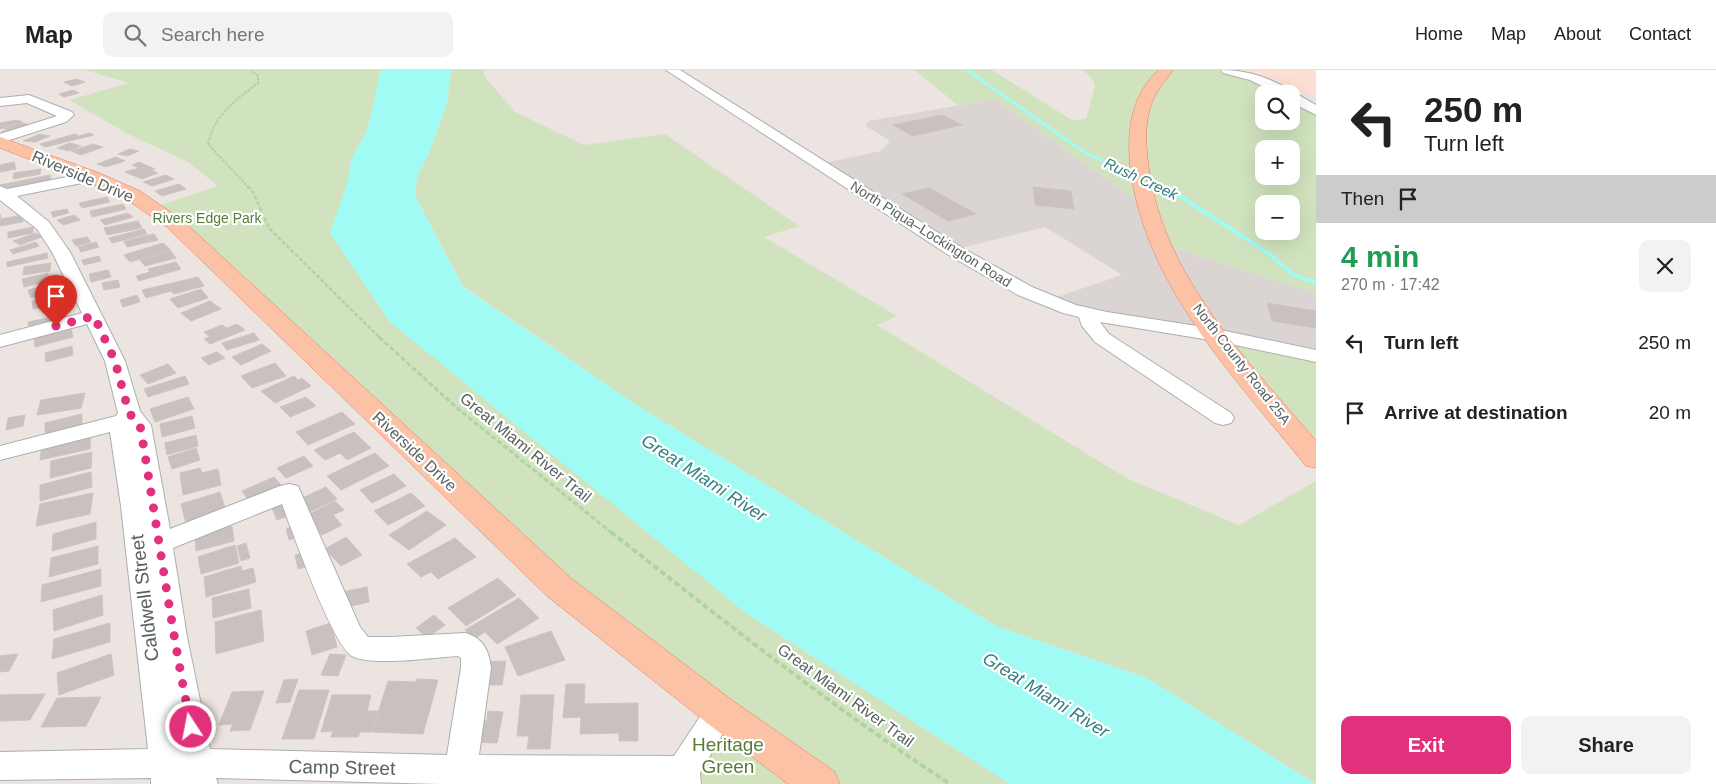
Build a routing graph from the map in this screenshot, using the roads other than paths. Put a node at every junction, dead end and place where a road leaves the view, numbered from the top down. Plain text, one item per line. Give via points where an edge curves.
1 (672, 70) edge
2 (1166, 70) edge
3 (1227, 70) edge
4 (1270, 85) edge
5 (41, 89) dead end
6 (0, 98) edge
7 (1300, 101) edge
8 (0, 102) edge
9 (1316, 111) edge
10 (0, 140) edge
11 (92, 177) junction
12 (2, 193) edge
13 (1087, 313) junction
14 (94, 316) junction
15 (1216, 336) junction
16 (0, 341) edge
17 (1316, 356) edge
18 (127, 417) junction
19 (1223, 418) dead end
20 (0, 453) edge
21 (1316, 459) edge
22 (150, 549) junction
23 (161, 641) junction
24 (720, 712) junction
25 (0, 766) edge
26 (166, 774) edge
27 (200, 774) edge
28 (460, 777) edge
29 (684, 777) edge
30 (820, 784) edge

1 - 13 street, North Piqua–Lockington Road via 959,253 1025,291
2 - 15 main road, North County Road 25A via 1144,99 1139,115 1138,164 1148,209 1161,244 1182,285
3 - 4 street
5 - 6 street
7 - 9 street
8 - 10 street via 29,98 67,115
10 - 11 main road, Riverside Drive
11 - 12 street
11 - 24 main road, Riverside Drive via 133,195 174,223 560,588
12 - 14 street, Caldwell Street via 42,226 60,252
13 - 15 street, North Piqua–Lockington Road
13 - 19 street via 1102,338
14 - 16 street
14 - 18 street, Caldwell Street via 115,361
15 - 17 street, North Piqua–Lockington Road
15 - 21 main road, North County Road 25A
18 - 20 street
18 - 22 street, Caldwell Street via 120,430 143,503
22 - 23 street, Caldwell Street
22 - 28 street via 289,492 348,633 361,648 465,644 475,654 476,668
23 - 26 street, Caldwell Street
23 - 27 street, Caldwell Street
24 - 29 street
24 - 30 main road, Riverside Drive
25 - 26 street, Camp Street
26 - 27 street, Camp Street
27 - 28 street, Camp Street
28 - 29 street, Camp Street

